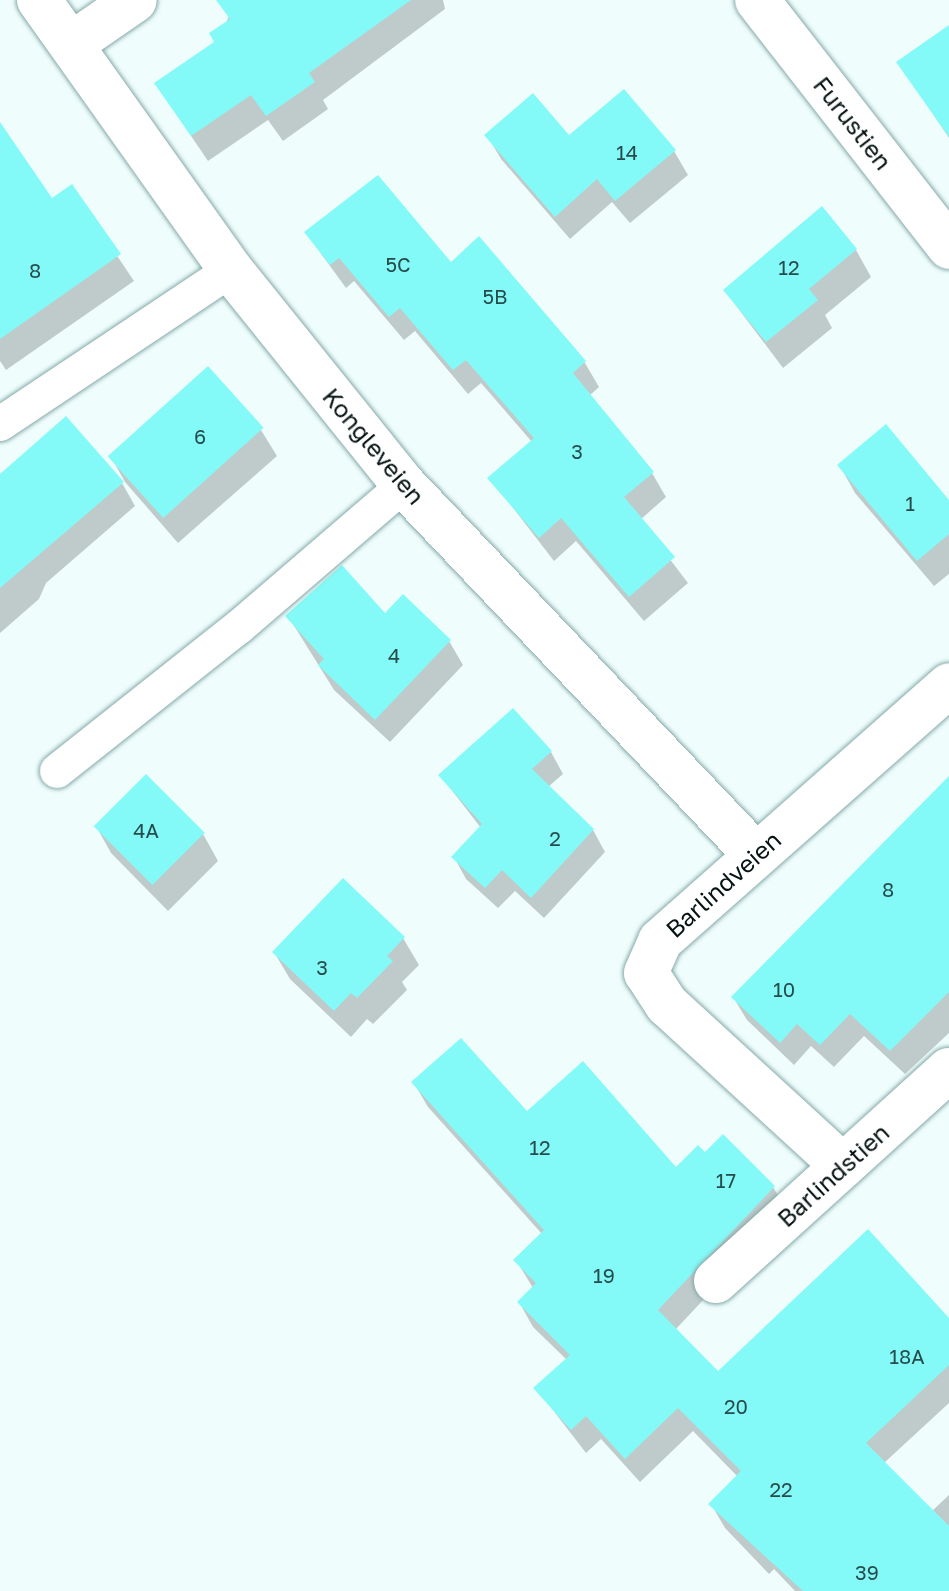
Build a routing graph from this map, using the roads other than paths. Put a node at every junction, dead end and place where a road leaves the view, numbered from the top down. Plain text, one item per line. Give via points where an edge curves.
1 (39, 0) edge
2 (135, 0) edge
3 (757, 0) edge
4 (73, 43) junction
5 (949, 247) edge
6 (231, 270) junction
7 (0, 424) edge
8 (404, 485) junction
9 (949, 685) edge
10 (57, 771) dead end
11 (755, 854) junction
12 (949, 1070) edge
13 (843, 1166) junction
14 (716, 1281) dead end

1 - 4 street, Kongleveien
2 - 4 street
3 - 5 street, Furustien
4 - 6 street, Kongleveien
6 - 7 lane
6 - 8 street, Kongleveien
8 - 10 lane via 239,627
8 - 11 street, Kongleveien
9 - 11 street, Barlindveien
11 - 13 street, Barlindveien via 660,941 646,973 667,1005
12 - 13 street, Barlindstien
13 - 14 street, Barlindstien

